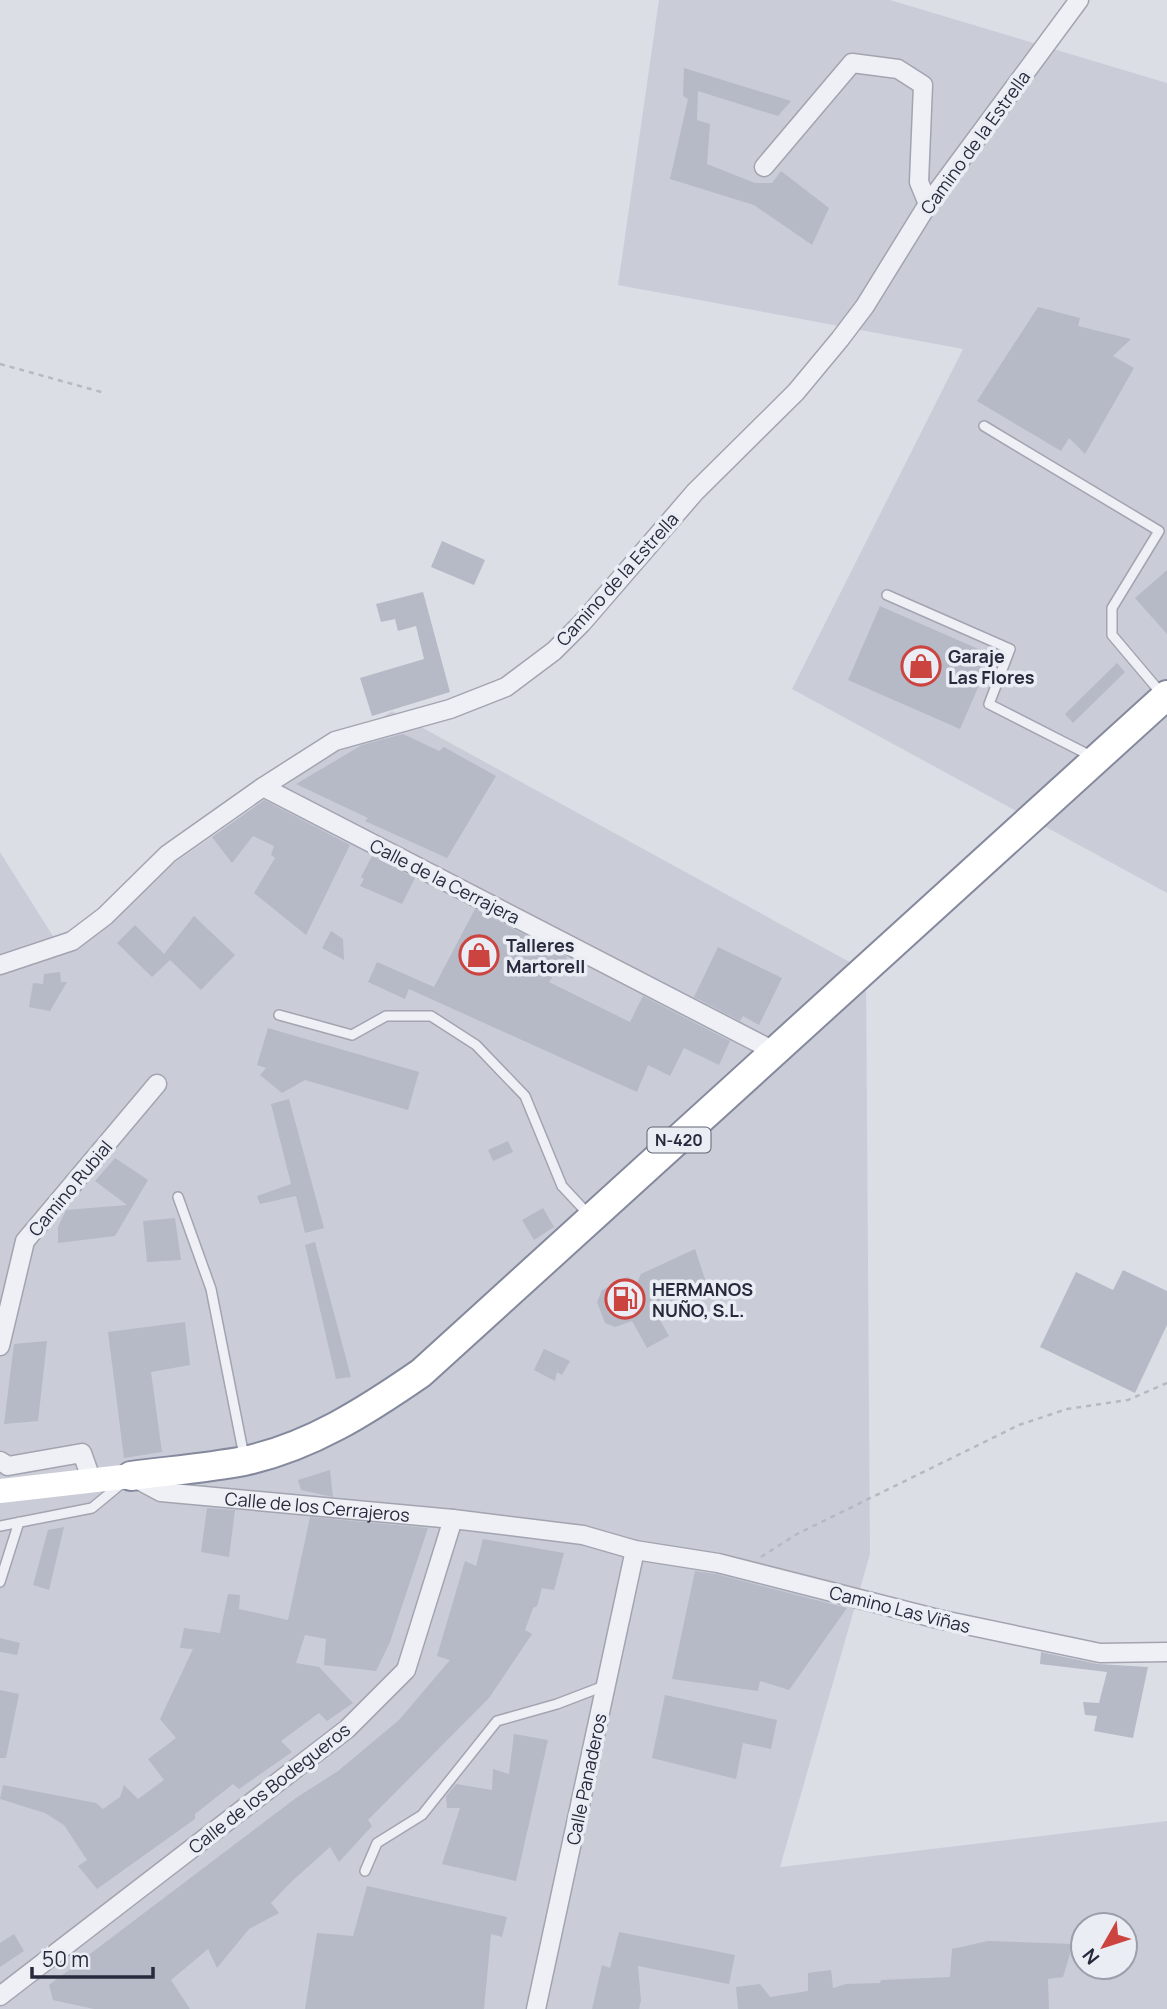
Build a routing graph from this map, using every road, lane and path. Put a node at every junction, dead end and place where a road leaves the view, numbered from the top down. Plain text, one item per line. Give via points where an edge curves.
1 (1079, 0) edge
2 (764, 167) dead end
3 (928, 204) junction
4 (0, 364) edge
5 (105, 393) dead end
6 (984, 426) dead end
7 (887, 595) dead end
8 (1166, 696) edge
9 (1097, 759) junction
10 (263, 787) junction
11 (0, 965) edge
12 (279, 1015) dead end
13 (776, 1052) junction
14 (157, 1084) dead end
15 (178, 1197) dead end
16 (592, 1219) junction
17 (0, 1346) edge
18 (1167, 1383) edge
19 (0, 1461) edge
20 (245, 1461) junction
21 (131, 1476) junction
22 (92, 1481) junction
23 (0, 1491) edge
24 (453, 1518) junction
25 (19, 1522) junction
26 (0, 1526) edge
27 (635, 1550) junction
28 (743, 1569) junction
29 (0, 1582) edge
30 (1167, 1652) edge
31 (606, 1685) junction
32 (365, 1871) dead end
33 (0, 1996) edge
34 (536, 2009) edge

1 - 3 street, Camino de la Estrella
2 - 3 street via 852,63 898,69 923,85 919,182
3 - 10 street, Camino de la Estrella via 865,306 796,392 695,492 554,651 506,687 450,709 335,741
4 - 5 path
6 - 8 lane via 1159,531 1111,608 1112,635
7 - 9 lane via 1010,649 989,704
8 - 9 highway, N-420
9 - 13 highway, N-420
10 - 11 street, Camino de la Estrella via 168,854 105,916 72,941
10 - 13 street, Calle de la Cerrajera
12 - 16 lane via 352,1035 386,1016 431,1016 477,1045 525,1096 562,1186
13 - 16 highway, N-420
14 - 17 street, Camino Rubial via 25,1241
15 - 20 lane via 211,1289
16 - 20 highway, N-420 via 421,1373 312,1439
18 - 28 path via 1128,1400 1067,1409 1019,1425 797,1534
19 - 22 street via 8,1466 82,1453
20 - 21 highway, N-420
21 - 22 main road
21 - 24 street, Calle de los Cerrajeros via 161,1492
21 - 25 lane via 92,1508
22 - 23 main road
24 - 27 street, Calle de los Cerrajeros via 583,1535
24 - 33 street, Calle de los Bodegueros via 406,1670 347,1729
25 - 26 lane
25 - 29 lane
27 - 28 street, Camino Las Viñas
27 - 31 street, Calle Panaderos
28 - 30 street, Camino Las Viñas via 938,1619 1100,1653
31 - 32 lane via 497,1721 422,1815 377,1843
31 - 34 street, Calle Panaderos

